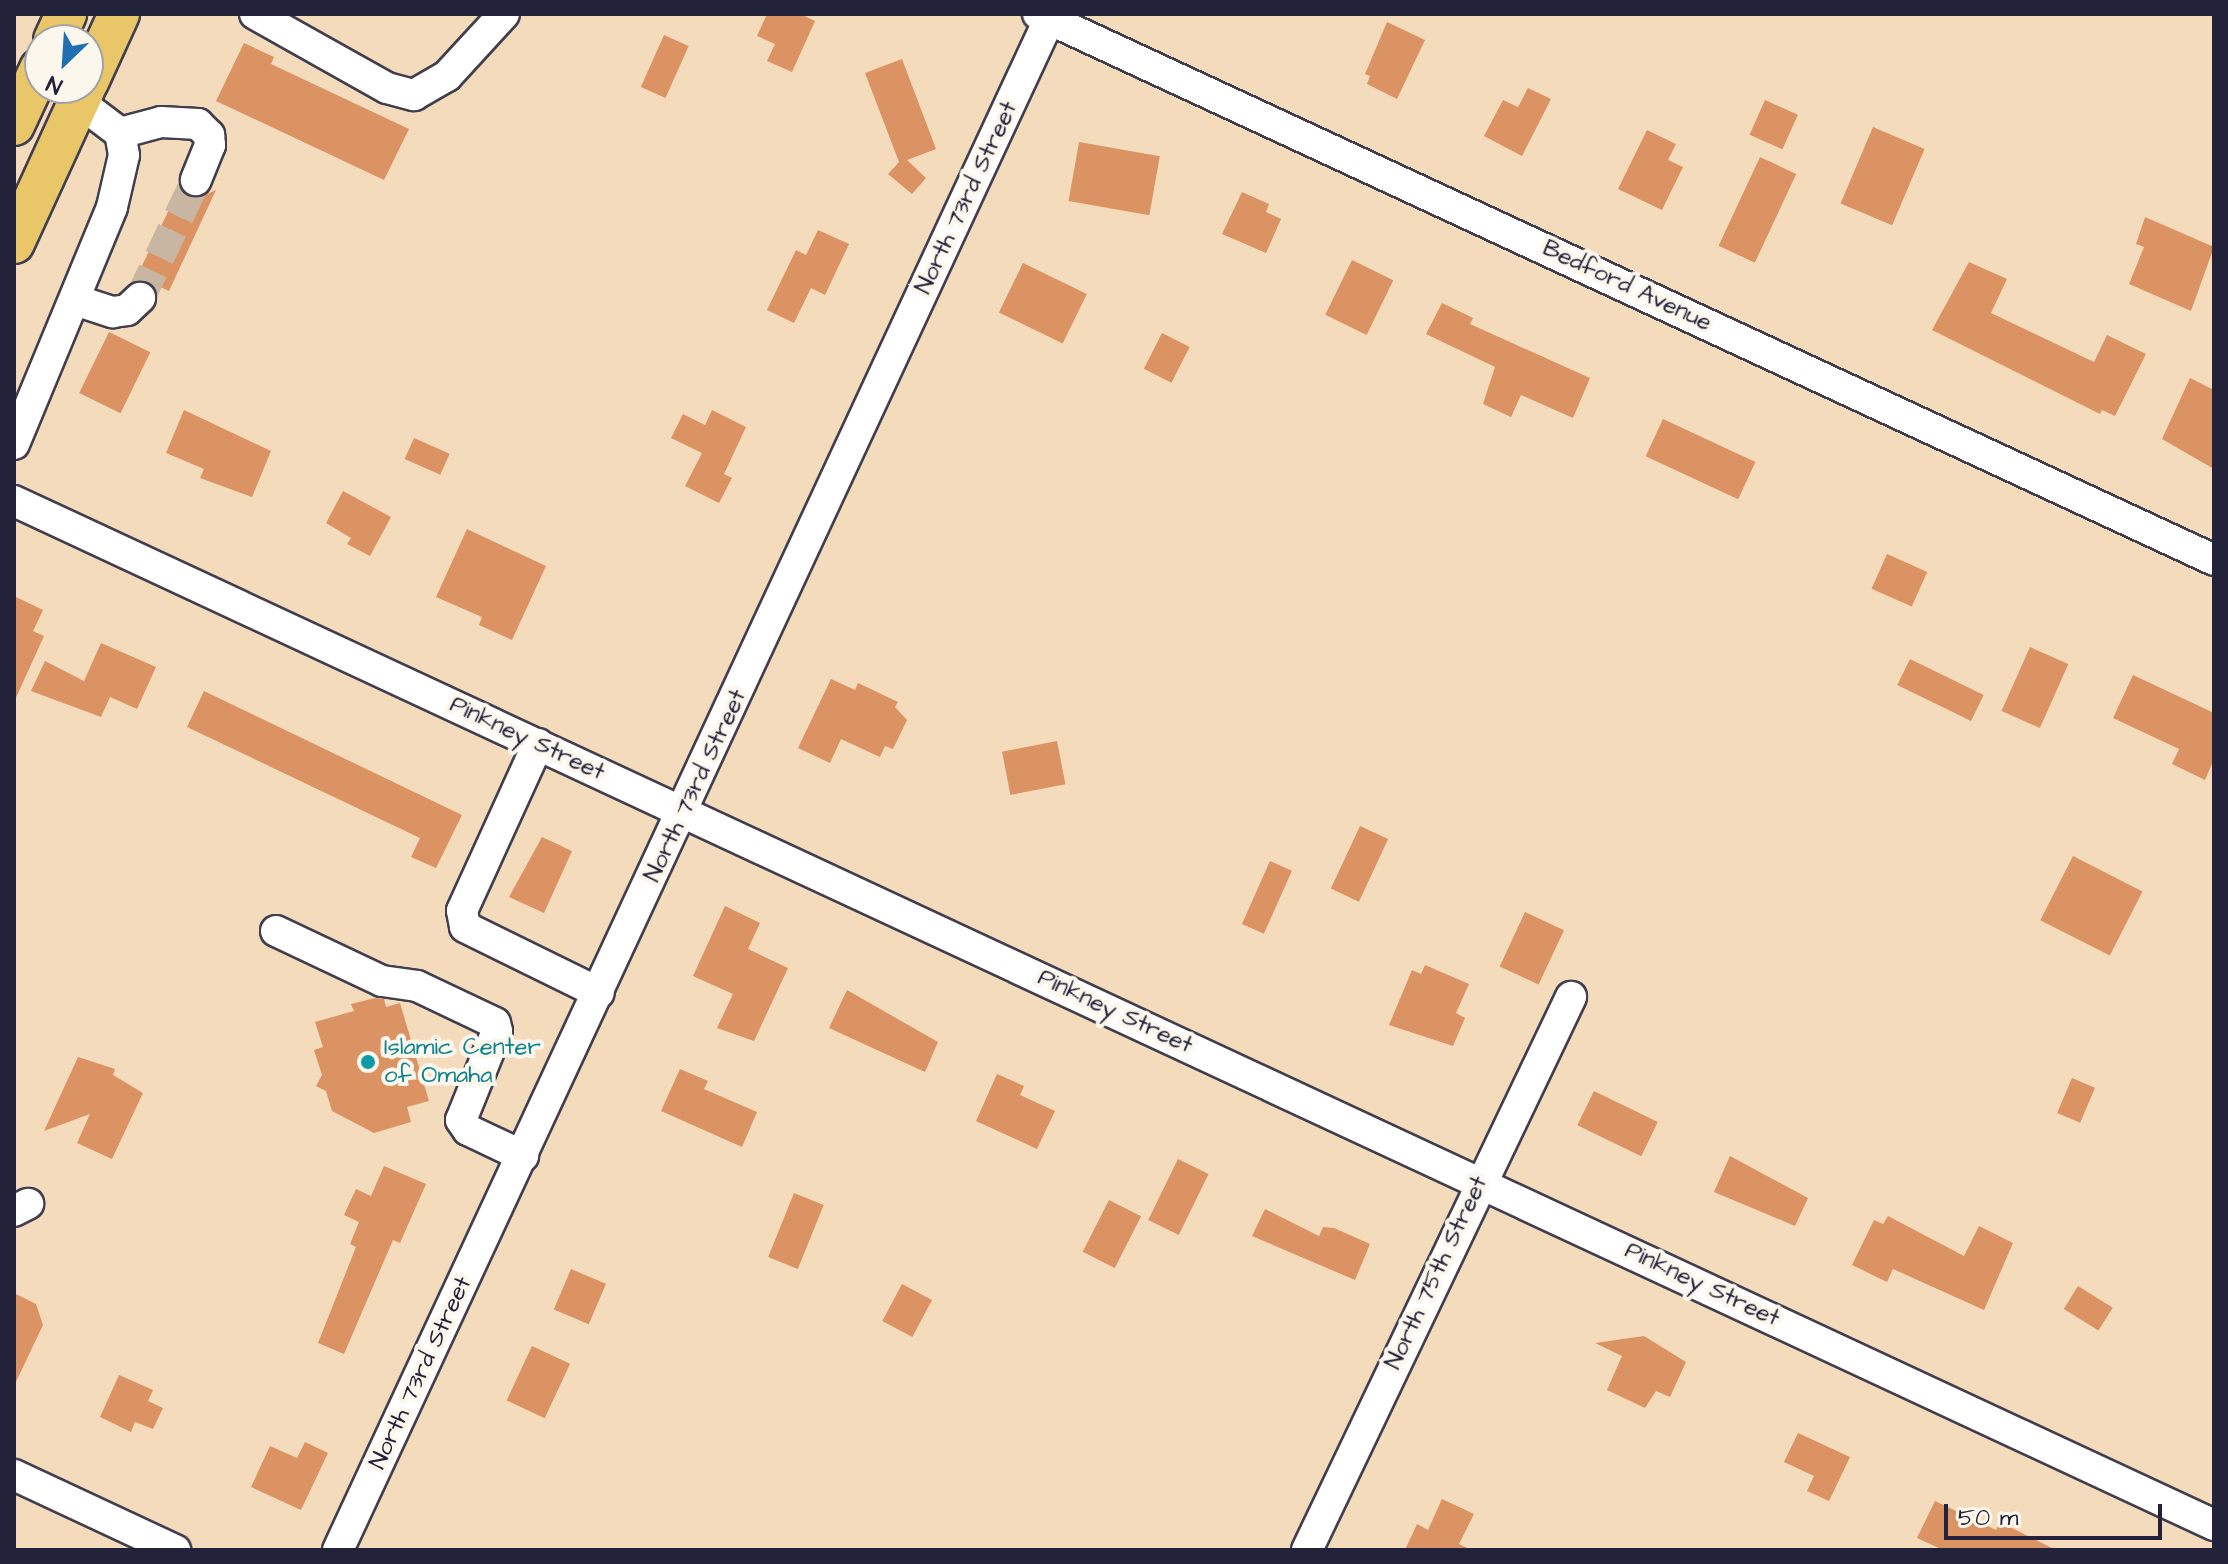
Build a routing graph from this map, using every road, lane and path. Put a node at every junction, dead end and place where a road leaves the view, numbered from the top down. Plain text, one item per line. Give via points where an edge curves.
1 (119, 14) edge
2 (255, 14) edge
3 (504, 14) edge
4 (1044, 17) edge
5 (104, 47) edge
6 (24, 103) edge
7 (78, 104) edge
8 (95, 104) edge
9 (14, 125) edge
10 (120, 133) junction
11 (196, 180) tunnel mouth
12 (14, 243) edge
13 (140, 298) dead end
14 (75, 300) junction
15 (14, 444) edge
16 (14, 501) edge
17 (2214, 560) edge
18 (538, 744) junction
19 (685, 812) junction
20 (276, 931) dead end
21 (599, 993) junction
22 (1571, 997) dead end
23 (523, 1156) junction
24 (1479, 1181) junction
25 (14, 1475) edge
26 (2214, 1525) edge
27 (175, 1550) edge
28 (338, 1550) edge
29 (1307, 1550) edge

1 - 5 main road
2 - 3 street via 387,88 414,95 447,76
4 - 17 street, Bedford Avenue
4 - 19 street, North 73rd Street
6 - 9 main road
7 - 12 main road
8 - 10 street
10 - 11 street via 161,122 198,124 209,135 210,145
10 - 14 street via 124,155 112,207
13 - 14 street via 127,310 113,312
14 - 15 street
16 - 18 street, Pinkney Street
18 - 19 street, Pinkney Street
18 - 21 street via 462,911 465,927
19 - 21 street, North 73rd Street
19 - 24 street, Pinkney Street
20 - 23 street via 382,981 417,986 495,1023 497,1031 461,1120 468,1130
21 - 23 street, North 73rd Street
22 - 24 street, North 75th Street
23 - 28 street, North 73rd Street
24 - 26 street, Pinkney Street
24 - 29 street, North 75th Street
25 - 27 street

